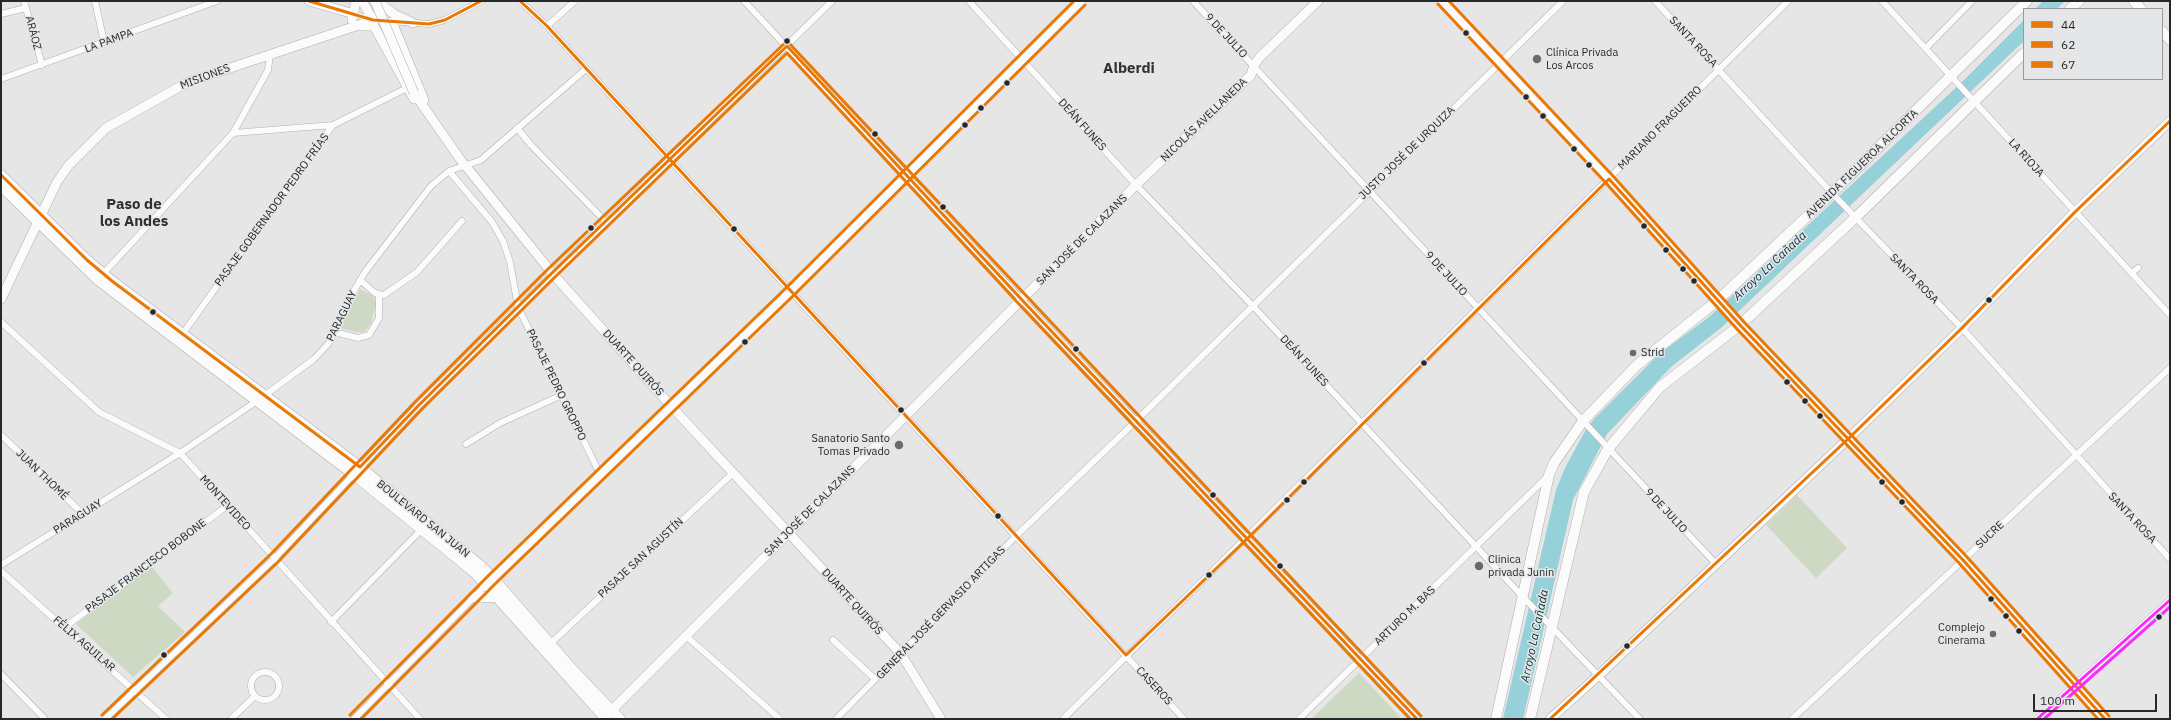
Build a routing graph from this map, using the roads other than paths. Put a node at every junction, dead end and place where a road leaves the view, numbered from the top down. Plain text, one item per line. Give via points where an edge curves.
1 (24, 1) edge
2 (94, 1) edge
3 (217, 1) edge
4 (309, 1) edge
5 (356, 1) edge
6 (362, 1) edge
7 (375, 1) edge
8 (380, 1) edge
9 (481, 1) edge
10 (520, 1) edge
11 (575, 1) edge
12 (744, 1) edge
13 (832, 1) edge
14 (969, 1) edge
15 (1081, 1) edge
16 (1192, 1) edge
17 (1318, 1) edge
18 (1442, 1) edge
19 (1563, 1) edge
20 (1655, 1) edge
21 (1788, 1) edge
22 (1882, 1) edge
23 (1972, 1) edge
24 (2027, 1) edge
25 (2079, 1) edge
26 (471, 4) edge
27 (26, 8) junction
28 (2071, 8) edge
29 (1, 14) edge
30 (354, 14) junction
31 (392, 22) junction
32 (373, 23) junction
33 (413, 23) junction
34 (547, 26) junction
35 (351, 27) junction
36 (395, 31) junction
37 (2163, 32) edge
38 (2170, 40) edge
39 (104, 42) junction
40 (786, 46) junction
41 (1926, 48) junction
42 (2023, 54) edge
43 (270, 55) junction
44 (1023, 58) junction
45 (1500, 63) junction
46 (42, 65) junction
47 (1254, 65) junction
48 (586, 69) junction
49 (1719, 69) junction
50 (1952, 77) junction
51 (1, 79) edge
52 (411, 90) junction
53 (1975, 100) junction
54 (433, 122) junction
55 (2170, 122) edge
56 (333, 125) junction
57 (517, 128) junction
58 (233, 133) junction
59 (671, 160) junction
60 (466, 166) junction
61 (449, 171) junction
62 (1, 175) edge
63 (907, 175) junction
64 (1608, 179) junction
65 (1136, 185) junction
66 (1, 186) edge
67 (1368, 191) junction
68 (1832, 193) junction
69 (2076, 212) junction
70 (1855, 218) junction
71 (39, 219) junction
72 (462, 221) dead end
73 (606, 222) junction
74 (2138, 268) dead end
75 (552, 273) junction
76 (2132, 274) junction
77 (101, 277) junction
78 (360, 280) junction
79 (791, 291) junction
80 (379, 294) junction
81 (1, 299) edge
82 (1022, 300) junction
83 (1718, 300) junction
84 (1252, 305) junction
85 (518, 306) junction
86 (1478, 309) junction
87 (2170, 315) edge
88 (1, 322) edge
89 (1740, 324) junction
90 (1962, 328) junction
91 (334, 332) junction
92 (180, 338) junction
93 (2170, 368) edge
94 (562, 395) junction
95 (261, 398) junction
96 (671, 406) junction
97 (904, 416) junction
98 (1137, 420) junction
99 (1583, 421) junction
100 (1362, 424) junction
101 (1, 435) edge
102 (1848, 439) junction
103 (466, 444) dead end
104 (1608, 449) junction
105 (180, 453) junction
106 (2075, 456) junction
107 (357, 471) junction
108 (733, 473) junction
109 (600, 474) junction
110 (1549, 475) junction
111 (227, 506) junction
112 (83, 514) junction
113 (422, 529) junction
114 (789, 532) junction
115 (1016, 536) junction
116 (1248, 538) junction
117 (1476, 546) junction
118 (275, 558) junction
119 (2170, 559) edge
120 (1963, 560) junction
121 (1716, 564) junction
122 (1, 565) edge
123 (1, 571) edge
124 (490, 581) junction
125 (497, 596) junction
126 (1522, 596) junction
127 (474, 597) junction
128 (2170, 600) edge
129 (331, 622) junction
130 (65, 627) junction
131 (1551, 627) junction
132 (685, 635) junction
133 (833, 640) dead end
134 (550, 644) junction
135 (900, 654) junction
136 (1126, 656) junction
137 (1361, 659) junction
138 (1, 674) edge
139 (1599, 675) junction
140 (875, 680) junction
141 (388, 684) junction
142 (2074, 685) junction
143 (134, 689) junction
144 (255, 696) junction
145 (606, 716) edge
146 (45, 719) edge
147 (105, 719) edge
148 (166, 719) edge
149 (231, 719) edge
150 (354, 719) edge
151 (420, 719) edge
152 (620, 719) edge
153 (780, 719) edge
154 (836, 719) edge
155 (941, 719) edge
156 (1063, 719) edge
157 (1184, 719) edge
158 (1299, 719) edge
159 (1417, 719) edge
160 (1496, 719) edge
161 (1530, 719) edge
162 (1550, 719) edge
163 (1640, 719) edge
164 (1792, 719) edge
165 (2037, 719) edge
166 (2105, 719) edge

1 - 27 street, ARÁOZ
2 - 39 street
3 - 39 street, LA PAMPA
4 - 30 street
5 - 30 street
6 - 32 street
7 - 52 street, DUARTE QUIRÓS, bridge
8 - 32 street via 379,16
8 - 33 street via 394,14
9 - 26 street, MISIONES
10 - 34 street, CASEROS
11 - 34 street
12 - 40 street
13 - 40 street
14 - 44 street, DEÁN FUNES
15 - 44 street
16 - 47 street, 9 DE JULIO
17 - 47 street, NICOLÁS AVELLANEDA
18 - 45 main road
19 - 45 street, JUSTO JOSÉ DE URQUIZA
20 - 49 street, SANTA ROSA
21 - 49 street, MARIANO FRAGUEIRO
22 - 41 street, LA RIOJA
23 - 41 street
24 - 50 main road, AVENIDA FIGUEROA ALCORTA
25 - 28 main road
26 - 33 street, MISIONES via 445,20 429,24
27 - 29 street
27 - 46 street, ARÁOZ
30 - 32 street
30 - 35 street
31 - 32 street, MISIONES
31 - 33 street, MISIONES
31 - 36 street
32 - 35 street, MISIONES
32 - 36 street
32 - 52 street
34 - 48 street, CASEROS
35 - 43 street, MISIONES
36 - 54 street
37 - 38 main road
39 - 46 street, LA PAMPA
40 - 59 street
40 - 63 street
41 - 50 street, LA RIOJA
42 - 53 main road
43 - 58 street via 268,70
43 - 71 street, MISIONES via 188,82 106,128 62,173
44 - 63 street
44 - 65 street, DEÁN FUNES
45 - 64 main road
45 - 67 street, JUSTO JOSÉ DE URQUIZA
46 - 51 street, LA PAMPA
47 - 65 street, NICOLÁS AVELLANEDA via 1251,75
47 - 67 street, 9 DE JULIO
48 - 57 street, PARAGUAY
48 - 59 street, CASEROS
49 - 64 street, MARIANO FRAGUEIRO
49 - 68 street, SANTA ROSA
50 - 53 street, LA RIOJA
50 - 68 main road, AVENIDA FIGUEROA ALCORTA
52 - 54 street, DUARTE QUIRÓS
52 - 56 street, PASAJE GOBERNADOR PEDRO FRÍAS
53 - 69 street, LA RIOJA
53 - 70 main road
54 - 60 street, DUARTE QUIRÓS
55 - 69 street
56 - 58 street
56 - 92 street, PASAJE GOBERNADOR PEDRO FRÍAS
57 - 60 street, PARAGUAY via 481,160
57 - 73 street
58 - 77 street
59 - 73 street
59 - 79 street, CASEROS
60 - 61 street, PARAGUAY
60 - 75 street, DUARTE QUIRÓS
61 - 78 street, PARAGUAY via 426,192
61 - 85 street, PASAJE PEDRO GROPPO via 492,222 503,241 510,262
62 - 71 main road, BOULEVARD SAN JUAN
63 - 79 street
63 - 82 street
64 - 83 main road
64 - 86 street, MARIANO FRAGUEIRO
65 - 82 street, SAN JOSÉ DE CALAZANS
65 - 84 street, DEÁN FUNES
66 - 71 main road, BOULEVARD SAN JUAN
67 - 84 street, JUSTO JOSÉ DE URQUIZA
67 - 86 street, 9 DE JULIO
68 - 70 street, SANTA ROSA
68 - 83 main road, AVENIDA FIGUEROA ALCORTA
69 - 76 street, LA RIOJA
69 - 90 street
70 - 89 main road
70 - 90 street, SANTA ROSA
71 - 77 main road, BOULEVARD SAN JUAN
71 - 81 street, MISIONES
72 - 80 street via 417,272 384,295
73 - 75 street
74 - 76 street
75 - 85 street
75 - 96 street, DUARTE QUIRÓS
76 - 87 street, LA RIOJA
77 - 92 main road, BOULEVARD SAN JUAN
78 - 80 street
78 - 91 street, PARAGUAY
79 - 96 street
79 - 97 street, CASEROS
80 - 91 street via 379,318 369,335 358,338
82 - 97 street, SAN JOSÉ DE CALAZANS
82 - 98 street
83 - 89 main road
83 - 99 main road, AVENIDA FIGUEROA ALCORTA via 1637,365
84 - 98 street, GENERAL JOSÉ GERVASIO ARTIGAS
84 - 100 street, DEÁN FUNES
85 - 94 street, PASAJE PEDRO GROPPO
85 - 107 street via 418,405
86 - 99 street, 9 DE JULIO
86 - 100 street, MARIANO FRAGUEIRO
88 - 105 street, MONTEVIDEO via 99,412
89 - 102 main road
89 - 104 main road via 1660,387
90 - 102 street
90 - 106 street, SANTA ROSA
91 - 95 street, PARAGUAY via 323,350
92 - 95 main road, BOULEVARD SAN JUAN
93 - 106 street, SUCRE
94 - 103 street via 500,423
94 - 109 street, PASAJE PEDRO GROPPO
95 - 105 street, PARAGUAY
95 - 107 main road, BOULEVARD SAN JUAN
96 - 108 street, DUARTE QUIRÓS
96 - 109 street
97 - 114 street, SAN JOSÉ DE CALAZANS
97 - 115 street, CASEROS
98 - 115 street, GENERAL JOSÉ GERVASIO ARTIGAS
98 - 116 street
99 - 104 street, 9 DE JULIO
99 - 110 main road, AVENIDA FIGUEROA ALCORTA
100 - 116 street, MARIANO FRAGUEIRO
100 - 117 street, DEÁN FUNES
101 - 112 street, JUAN THOMÉ
102 - 120 main road
102 - 121 street
104 - 121 street, 9 DE JULIO
104 - 131 main road via 1584,492
105 - 111 street, MONTEVIDEO
105 - 112 street, PARAGUAY
106 - 119 street, SANTA ROSA
106 - 120 street, SUCRE
107 - 113 main road, BOULEVARD SAN JUAN
107 - 118 street
107 - 124 main road, BOULEVARD SAN JUAN
108 - 114 street, DUARTE QUIRÓS
108 - 134 street, PASAJE SAN AGUSTÍN
109 - 124 street
110 - 117 street, ARTURO M. BAS
110 - 126 main road, AVENIDA FIGUEROA ALCORTA
111 - 118 street, MONTEVIDEO
111 - 130 street, PASAJE FRANCISCO BOBONE
112 - 122 street, PARAGUAY
113 - 124 main road, BOULEVARD SAN JUAN via 474,572
113 - 129 street
114 - 132 street, SAN JOSÉ DE CALAZANS
114 - 135 street, DUARTE QUIRÓS
115 - 135 street, GENERAL JOSÉ GERVASIO ARTIGAS
115 - 136 street, CASEROS
116 - 136 street, MARIANO FRAGUEIRO
116 - 137 street
117 - 126 street, DEÁN FUNES
117 - 137 street, ARTURO M. BAS
118 - 129 street, MONTEVIDEO
118 - 143 street
120 - 142 main road
120 - 164 street, SUCRE
121 - 139 street
123 - 130 street, FÉLIX AGUILAR
124 - 125 main road, BOULEVARD SAN JUAN
124 - 127 street
124 - 134 main road, BOULEVARD SAN JUAN
125 - 127 main road
125 - 145 main road, BOULEVARD SAN JUAN via 551,659
126 - 131 street, DEÁN FUNES
126 - 160 main road, AVENIDA FIGUEROA ALCORTA
127 - 141 street
128 - 142 street
129 - 141 street, MONTEVIDEO
130 - 143 street, FÉLIX AGUILAR
131 - 139 street, DEÁN FUNES
131 - 161 main road
132 - 145 street, SAN JOSÉ DE CALAZANS
132 - 153 street
133 - 140 street
134 - 145 main road, BOULEVARD SAN JUAN
135 - 140 street, GENERAL JOSÉ GERVASIO ARTIGAS
135 - 155 street, DUARTE QUIRÓS
136 - 156 street, MARIANO FRAGUEIRO
136 - 157 street, CASEROS
137 - 158 street, ARTURO M. BAS
137 - 159 street
138 - 146 street
139 - 162 street
139 - 163 street, DEÁN FUNES
140 - 154 street, GENERAL JOSÉ GERVASIO ARTIGAS
141 - 150 street
141 - 151 street, MONTEVIDEO
142 - 165 street
142 - 166 main road
143 - 147 street
143 - 148 street, FÉLIX AGUILAR
144 - 144 street via 264,700 277,695 280,686 276,677 264,672 256,676 252,684
144 - 149 street
145 - 152 main road, BOULEVARD SAN JUAN

